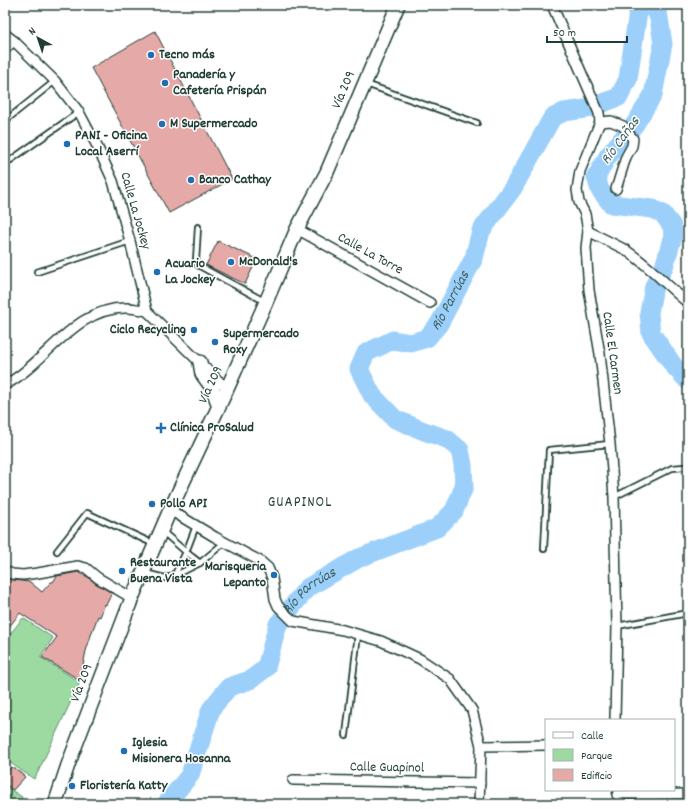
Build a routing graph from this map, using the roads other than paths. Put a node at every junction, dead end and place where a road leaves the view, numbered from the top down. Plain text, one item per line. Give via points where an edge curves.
1 (398, 5) edge
2 (552, 5) edge
3 (5, 34) edge
4 (14, 41) junction
5 (5, 49) edge
6 (55, 81) junction
7 (364, 83) junction
8 (79, 112) junction
9 (5, 121) edge
10 (600, 122) junction
11 (477, 123) dead end
12 (5, 164) edge
13 (616, 189) dead end
14 (198, 227) dead end
15 (298, 229) junction
16 (588, 231) junction
17 (130, 241) junction
18 (37, 272) dead end
19 (266, 302) junction
20 (430, 303) dead end
21 (688, 303) edge
22 (147, 311) junction
23 (200, 362) junction
24 (5, 385) edge
25 (227, 389) junction
26 (219, 407) junction
27 (610, 444) junction
28 (687, 467) edge
29 (614, 497) junction
30 (170, 510) junction
31 (196, 526) junction
32 (162, 530) junction
33 (225, 542) junction
34 (155, 545) junction
35 (544, 549) dead end
36 (57, 551) dead end
37 (186, 552) junction
38 (200, 563) junction
39 (5, 571) edge
40 (143, 573) junction
41 (174, 576) junction
42 (132, 598) junction
43 (688, 614) edge
44 (617, 626) junction
45 (358, 634) junction
46 (615, 719) edge
47 (346, 736) dead end
48 (545, 745) edge
49 (481, 746) junction
50 (293, 780) dead end
51 (480, 783) junction
52 (688, 794) edge
53 (617, 796) edge
54 (55, 804) edge
55 (479, 804) edge

1 - 7 main road, Vía 209
2 - 10 street, Calle El Carmen via 599,113
3 - 4 street, Calle La Jockey
4 - 5 street
4 - 6 street, Calle La Jockey
6 - 8 street, Calle La Jockey
6 - 9 lane
7 - 11 lane
7 - 15 main road, Vía 209 via 327,172
8 - 12 lane
8 - 17 street, Calle La Jockey via 113,181
10 - 13 street via 611,121 623,126 633,139
10 - 16 street, Calle El Carmen via 580,171 579,202 585,214
14 - 19 lane via 198,265
15 - 19 main road, Vía 209
15 - 20 street, Calle La Torre
16 - 21 street via 624,250 649,268
16 - 27 street, Calle El Carmen via 586,248 589,290 600,354
17 - 18 lane
17 - 22 street, Calle La Jockey
19 - 25 main road, Vía 209
22 - 23 street
22 - 24 street via 117,308 101,312 79,323 25,372
23 - 25 street
23 - 26 main road via 202,374 213,388
25 - 26 main road, Vía 209
26 - 30 main road, Vía 209
27 - 29 street, Calle El Carmen
27 - 35 lane via 549,450
28 - 29 lane via 672,468
29 - 44 street, Calle El Carmen
30 - 31 street
30 - 32 main road, Vía 209
31 - 33 street
31 - 37 lane
32 - 34 main road, Vía 209
32 - 37 lane
33 - 38 lane
33 - 45 street via 268,568 278,606 293,621
34 - 36 lane via 87,513
34 - 40 main road, Vía 209
37 - 38 lane
37 - 41 lane
38 - 41 lane
39 - 42 street via 23,575 78,566 86,568
40 - 41 lane via 165,578
40 - 42 main road, Vía 209
42 - 54 main road, Vía 209
43 - 44 lane
44 - 46 street, Calle El Carmen
45 - 47 lane
45 - 49 street via 420,658 450,678 472,710
48 - 49 street
49 - 51 street
50 - 51 street, Calle Guapinol
51 - 55 street
52 - 53 street

